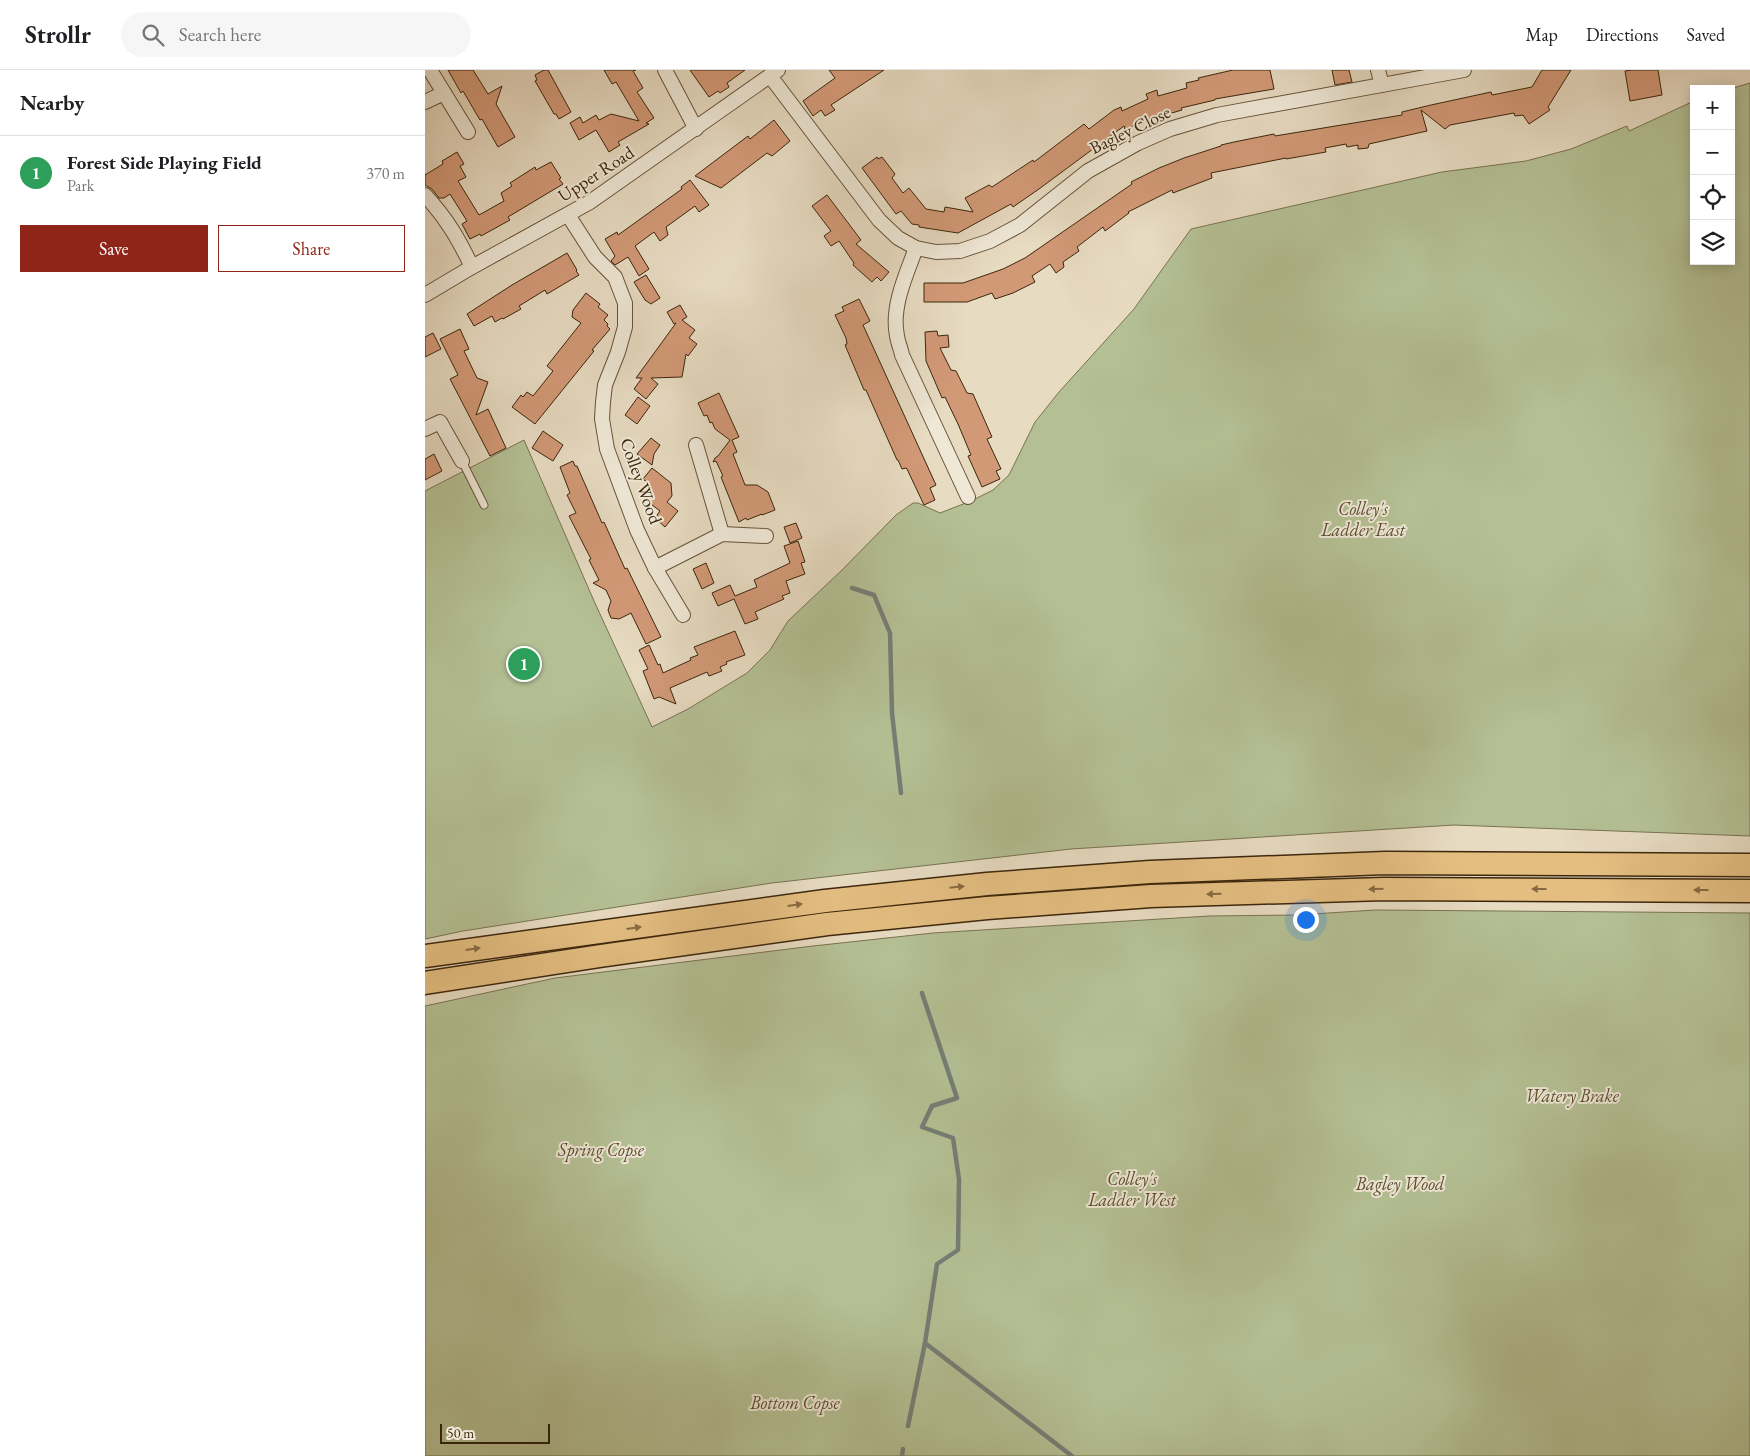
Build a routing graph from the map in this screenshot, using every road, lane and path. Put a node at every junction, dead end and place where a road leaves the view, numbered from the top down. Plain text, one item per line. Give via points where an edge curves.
1 (430, 70) edge
2 (665, 70) edge
3 (1378, 70) edge
4 (1464, 70) edge
5 (774, 73) edge
6 (1382, 85) junction
7 (444, 93) junction
8 (425, 102) edge
9 (696, 129) junction
10 (468, 132) dead end
11 (425, 195) edge
12 (568, 215) junction
13 (916, 248) junction
14 (472, 266) junction
15 (425, 295) edge
16 (425, 429) edge
17 (697, 445) dead end
18 (462, 461) joint
19 (968, 497) dead end
20 (485, 505) dead end
21 (722, 534) junction
22 (766, 536) dead end
23 (655, 568) junction
24 (683, 615) dead end
25 (1750, 865) edge
26 (1750, 891) edge
27 (425, 956) edge
28 (425, 983) edge

1 - 7 street
2 - 9 street
3 - 6 street
4 - 6 street, Bagley Close
5 - 9 street, Upper Road
5 - 13 street, Bagley Close via 879,220 898,238
6 - 13 street, Bagley Close via 1217,115 1170,129 1088,171 1020,225 990,241 960,250 935,252
7 - 8 street
7 - 10 street
9 - 12 street, Upper Road
11 - 14 street via 443,215
12 - 14 street, Upper Road
12 - 23 street, Colley Wood via 595,257 615,277 625,303 625,328 605,385 602,419 615,474
13 - 19 street via 901,291 896,334 902,355
14 - 15 street, Upper Road
16 - 18 street via 439,422
17 - 21 street
18 - 20 lane
21 - 22 street
21 - 23 street
23 - 24 street, Colley Wood
27 -> 25 highway via 825,901 987,884 1141,873 1385,863
26 -> 28 highway via 1384,889 1141,897 827,924

